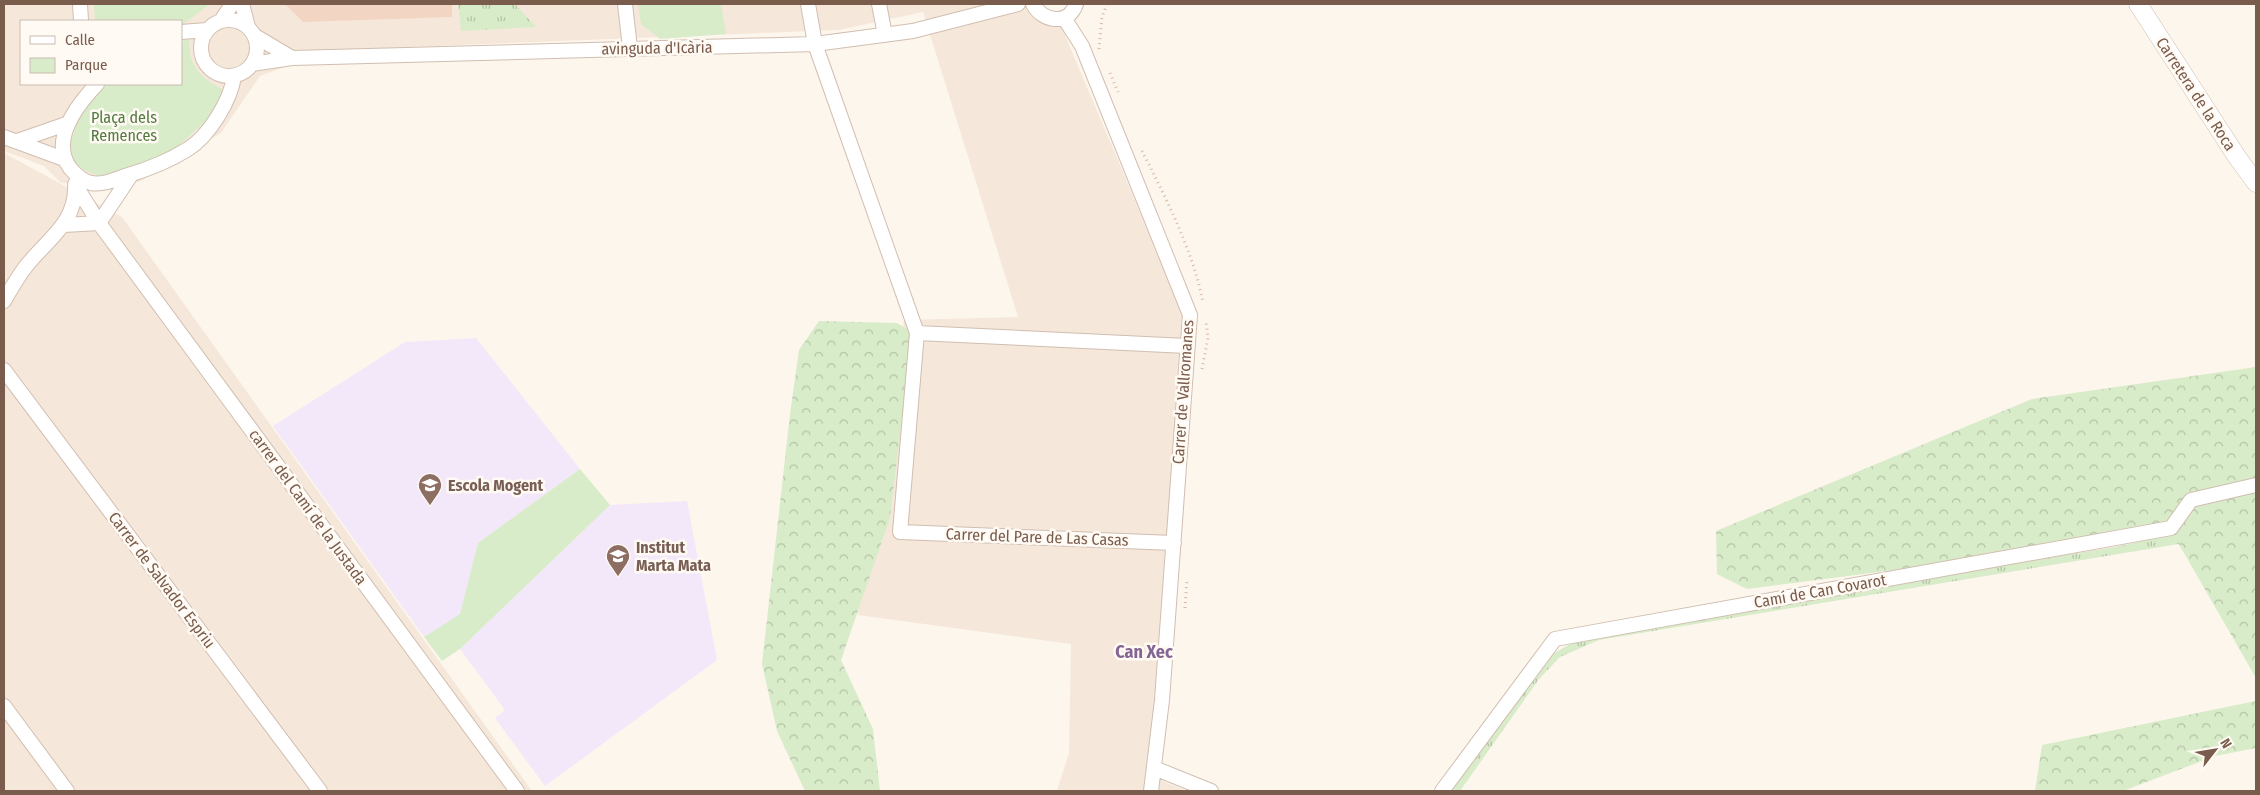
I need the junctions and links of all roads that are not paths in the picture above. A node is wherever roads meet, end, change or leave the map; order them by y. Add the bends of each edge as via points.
1 (80, 4) edge
2 (232, 4) edge
3 (242, 4) edge
4 (625, 4) edge
5 (808, 4) edge
6 (879, 4) edge
7 (1018, 4) edge
8 (1034, 4) edge
9 (1076, 4) edge
10 (2138, 4) edge
11 (1064, 18) junction
12 (81, 20) edge
13 (221, 21) junction
14 (207, 30) junction
15 (251, 31) junction
16 (182, 32) edge
17 (885, 35) junction
18 (815, 44) junction
19 (630, 48) junction
20 (292, 58) junction
21 (252, 64) junction
22 (234, 76) junction
23 (83, 85) edge
24 (96, 85) edge
25 (83, 99) junction
26 (69, 123) junction
27 (10, 139) edge
28 (64, 159) junction
29 (131, 175) junction
30 (75, 180) junction
31 (2256, 183) edge
32 (67, 221) junction
33 (99, 223) junction
34 (4, 301) edge
35 (917, 333) junction
36 (1187, 346) junction
37 (4, 370) edge
38 (2256, 485) edge
39 (1174, 543) junction
40 (4, 706) edge
41 (1154, 768) junction
42 (67, 791) edge
43 (320, 791) edge
44 (516, 791) edge
45 (1151, 791) edge
46 (1212, 791) edge
47 (1442, 791) edge

1 - 12 street
2 - 13 street
3 - 15 street
4 - 19 street
5 - 18 street
6 - 17 street
7 - 17 street, avinguda d'Icària via 914,31
8 - 11 street via 1043,16
9 - 11 street
10 - 31 street, Carretera de la Roca
11 - 36 street, Carrer de Vallromanes via 1082,46 1190,315
13 - 14 street
13 - 15 street via 232,20
14 - 16 street
14 - 22 street via 201,43 202,57 208,68 217,74
15 - 20 street
15 - 21 street via 257,51
17 - 18 street, avinguda d'Icària
18 - 19 street, avinguda d'Icària
18 - 35 street
19 - 20 street, avinguda d'Icària
20 - 21 street, avinguda d'Icària
21 - 22 street via 248,70
22 - 29 street via 224,107 190,148
23 - 25 street
24 - 25 street
25 - 26 street
26 - 27 street
26 - 28 street via 63,145
27 - 28 street
28 - 30 street
29 - 30 street via 104,183
29 - 33 street
30 - 32 street via 74,201
30 - 33 street, carrer del Camí de la Justada
32 - 33 street
32 - 34 street via 25,267
33 - 44 street, carrer del Camí de la Justada
35 - 36 street
35 - 39 street, Carrer del Pare de Las Casas via 900,532
36 - 39 street, Carrer de Vallromanes
37 - 43 street, Carrer de Salvador Espriu
38 - 47 street, Camí de Can Covarot via 2191,500 2171,528 1556,639
39 - 41 street, Carrer de Vallromanes
40 - 42 street
41 - 45 street, Carrer de Vallromanes
41 - 46 street

